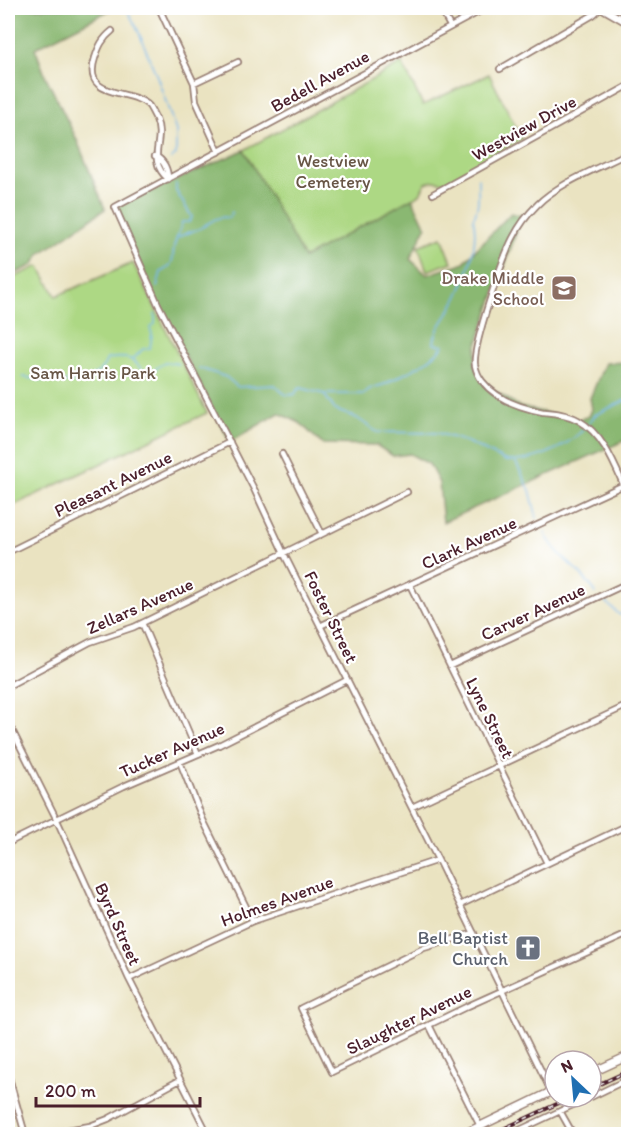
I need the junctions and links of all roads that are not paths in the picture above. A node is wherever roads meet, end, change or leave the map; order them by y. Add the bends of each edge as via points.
1 (159, 8) edge
2 (440, 8) edge
3 (486, 8) edge
4 (602, 8) edge
5 (628, 23) edge
6 (450, 26) junction
7 (112, 31) dead end
8 (238, 62) dead end
9 (500, 69) dead end
10 (194, 83) junction
11 (628, 86) edge
12 (219, 152) junction
13 (628, 153) edge
14 (168, 179) junction
15 (433, 194) dead end
16 (230, 442) junction
17 (282, 454) dead end
18 (626, 485) edge
19 (407, 492) dead end
20 (628, 495) edge
21 (322, 534) junction
22 (8, 552) edge
23 (284, 553) junction
24 (628, 583) edge
25 (410, 585) junction
26 (142, 623) junction
27 (320, 626) junction
28 (450, 666) junction
29 (347, 680) junction
30 (8, 686) edge
31 (628, 705) edge
32 (8, 723) edge
33 (198, 754) junction
34 (180, 762) junction
35 (499, 766) junction
36 (412, 807) junction
37 (56, 818) junction
38 (628, 825) edge
39 (8, 843) edge
40 (438, 860) junction
41 (547, 863) junction
42 (460, 905) junction
43 (253, 921) junction
44 (474, 933) junction
45 (628, 934) edge
46 (129, 979) junction
47 (502, 991) junction
48 (429, 1025) junction
49 (628, 1056) edge
50 (603, 1067) edge
51 (543, 1071) edge
52 (8, 1074) edge
53 (628, 1079) edge
54 (180, 1080) junction
55 (603, 1091) edge
56 (543, 1095) edge
57 (564, 1109) edge
58 (560, 1111) junction
59 (480, 1126) junction
60 (26, 1134) edge
61 (45, 1134) edge
62 (208, 1134) edge
63 (464, 1134) edge
64 (511, 1134) edge
65 (573, 1134) edge

1 - 10 street
2 - 6 street
3 - 6 street, Bedell Avenue
4 - 5 street
4 - 9 street
6 - 12 street, Bedell Avenue
7 - 14 street via 103,38 92,67 94,76 106,91 149,107 159,129 155,156 168,171
8 - 10 street
10 - 12 street via 196,101
11 - 15 street, Westview Drive
12 - 14 street, Bedell Avenue
13 - 18 street via 552,192 525,220 506,253 477,345 475,364 482,381 503,398 520,407 578,420 593,432
14 - 16 street, Foster Street via 115,207 159,304
16 - 22 street, Pleasant Avenue
16 - 23 street, Foster Street
17 - 21 street
18 - 20 street
18 - 25 street, Clark Avenue
19 - 21 street, Zellars Avenue
21 - 23 street, Zellars Avenue
23 - 26 street, Zellars Avenue
23 - 27 street, Foster Street
24 - 28 street, Carver Avenue
25 - 27 street, Clark Avenue
25 - 28 street, Lyne Street
26 - 30 street, Zellars Avenue via 90,642
26 - 33 street
27 - 29 street, Foster Street
28 - 35 street, Lyne Street
29 - 33 street, Tucker Avenue
29 - 36 street, Foster Street
31 - 35 street
32 - 37 street, Byrd Street
33 - 34 street, Tucker Avenue
34 - 37 street, Tucker Avenue
34 - 43 street via 203,820
35 - 36 street
35 - 41 street, Lyne Street
36 - 40 street, Foster Street
37 - 39 street, Tucker Avenue
37 - 46 street, Byrd Street
38 - 41 street
40 - 42 street, Foster Street
40 - 43 street, Holmes Avenue
41 - 42 street
42 - 44 street, Foster Street
43 - 46 street, Holmes Avenue
44 - 47 street, Foster Street
44 - 48 street, Slaughter Avenue via 424,948 301,1008 332,1072
45 - 47 street, Slaughter Avenue
46 - 54 street, Byrd Street
47 - 48 street, Slaughter Avenue
47 - 51 street, Foster Street
48 - 59 street
49 - 50 main road
52 - 60 street
53 - 55 street
54 - 61 street via 90,1126
54 - 62 street, Byrd Street
56 - 59 main road
57 - 58 street
58 - 64 street
58 - 65 street
59 - 63 main road

